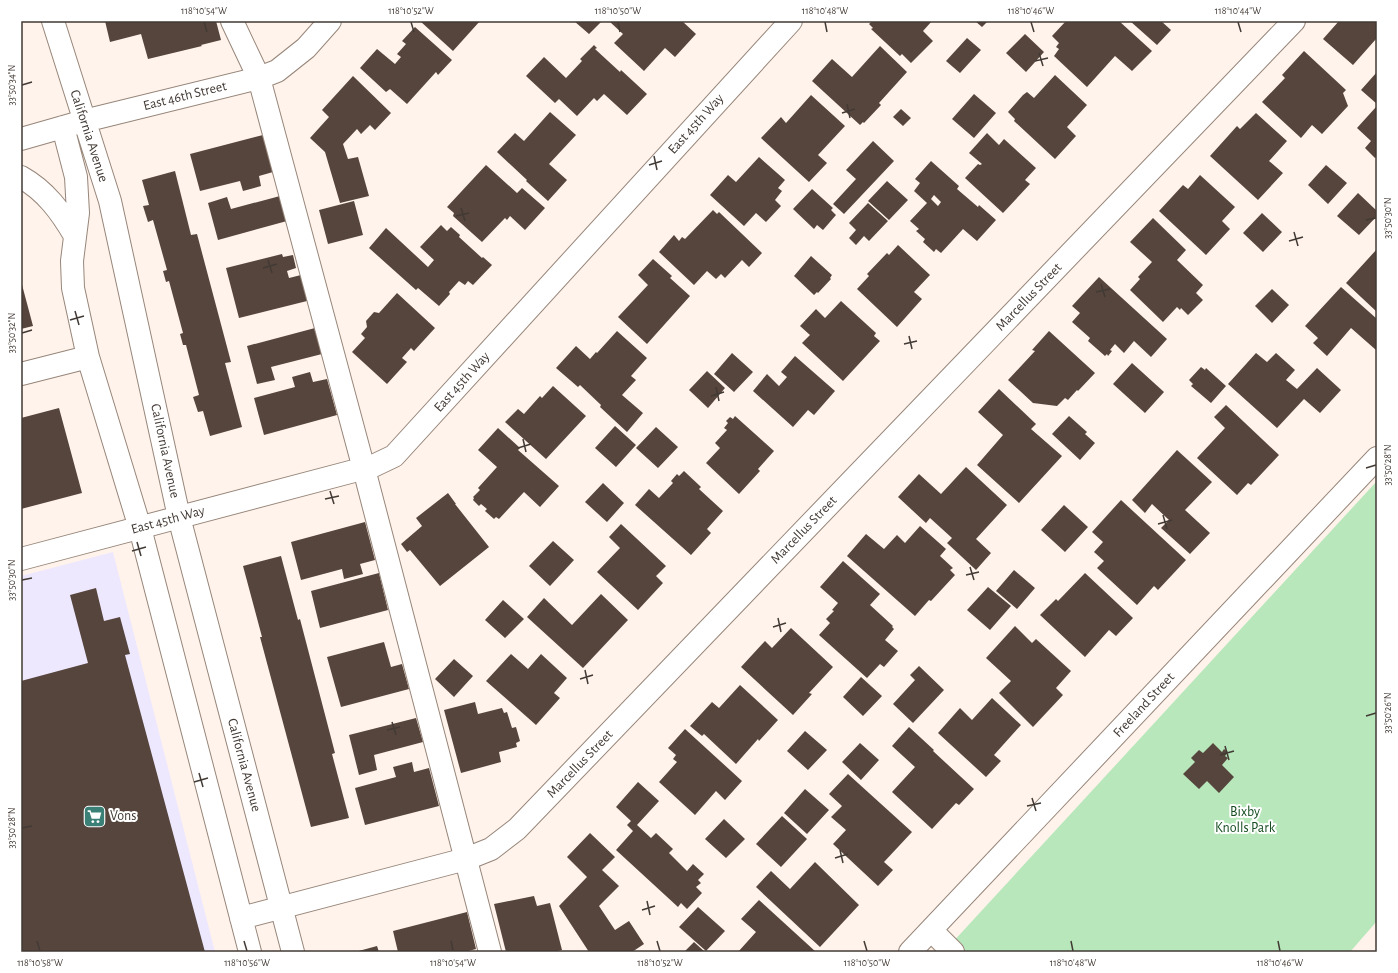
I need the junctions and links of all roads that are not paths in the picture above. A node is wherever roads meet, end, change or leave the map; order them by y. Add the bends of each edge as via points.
1 (53, 21) edge
2 (232, 21) edge
3 (330, 21) edge
4 (790, 21) edge
5 (1294, 21) edge
6 (259, 78) junction
7 (84, 121) junction
8 (63, 127) junction
9 (21, 139) edge
10 (21, 176) edge
11 (75, 236) junction
12 (88, 357) junction
13 (21, 374) edge
14 (1377, 458) edge
15 (364, 469) junction
16 (179, 517) junction
17 (140, 528) junction
18 (21, 559) edge
19 (466, 859) junction
20 (281, 908) junction
21 (241, 918) junction
22 (931, 930) junction
23 (250, 952) edge
24 (294, 952) edge
25 (490, 952) edge
26 (910, 952) edge
27 (953, 952) edge

1 - 7 street, California Avenue
2 - 6 street
3 - 6 street, East 46th Street via 306,48 277,71
4 - 15 street, East 45th Way via 394,456
5 - 19 street, Marcellus Street via 517,829 491,849
6 - 7 street, East 46th Street
6 - 15 street
7 - 8 street, East 46th Street
7 - 16 street, California Avenue via 110,201
8 - 9 street, East 46th Street
8 - 11 street, California Avenue via 76,177 78,213
10 - 11 street via 51,200
11 - 12 street, California Avenue via 72,261 73,288
12 - 13 street
12 - 17 street, California Avenue
14 - 22 street, Freeland Street
15 - 16 street, East 45th Way
15 - 19 street
16 - 17 street, East 45th Way
16 - 20 street, California Avenue
17 - 18 street, East 45th Way
17 - 21 street, California Avenue
19 - 20 street, Marcellus Street
19 - 25 street
20 - 21 street, Marcellus Street
20 - 24 street, California Avenue
21 - 23 street, California Avenue
22 - 26 street, Freeland Street
22 - 27 street

